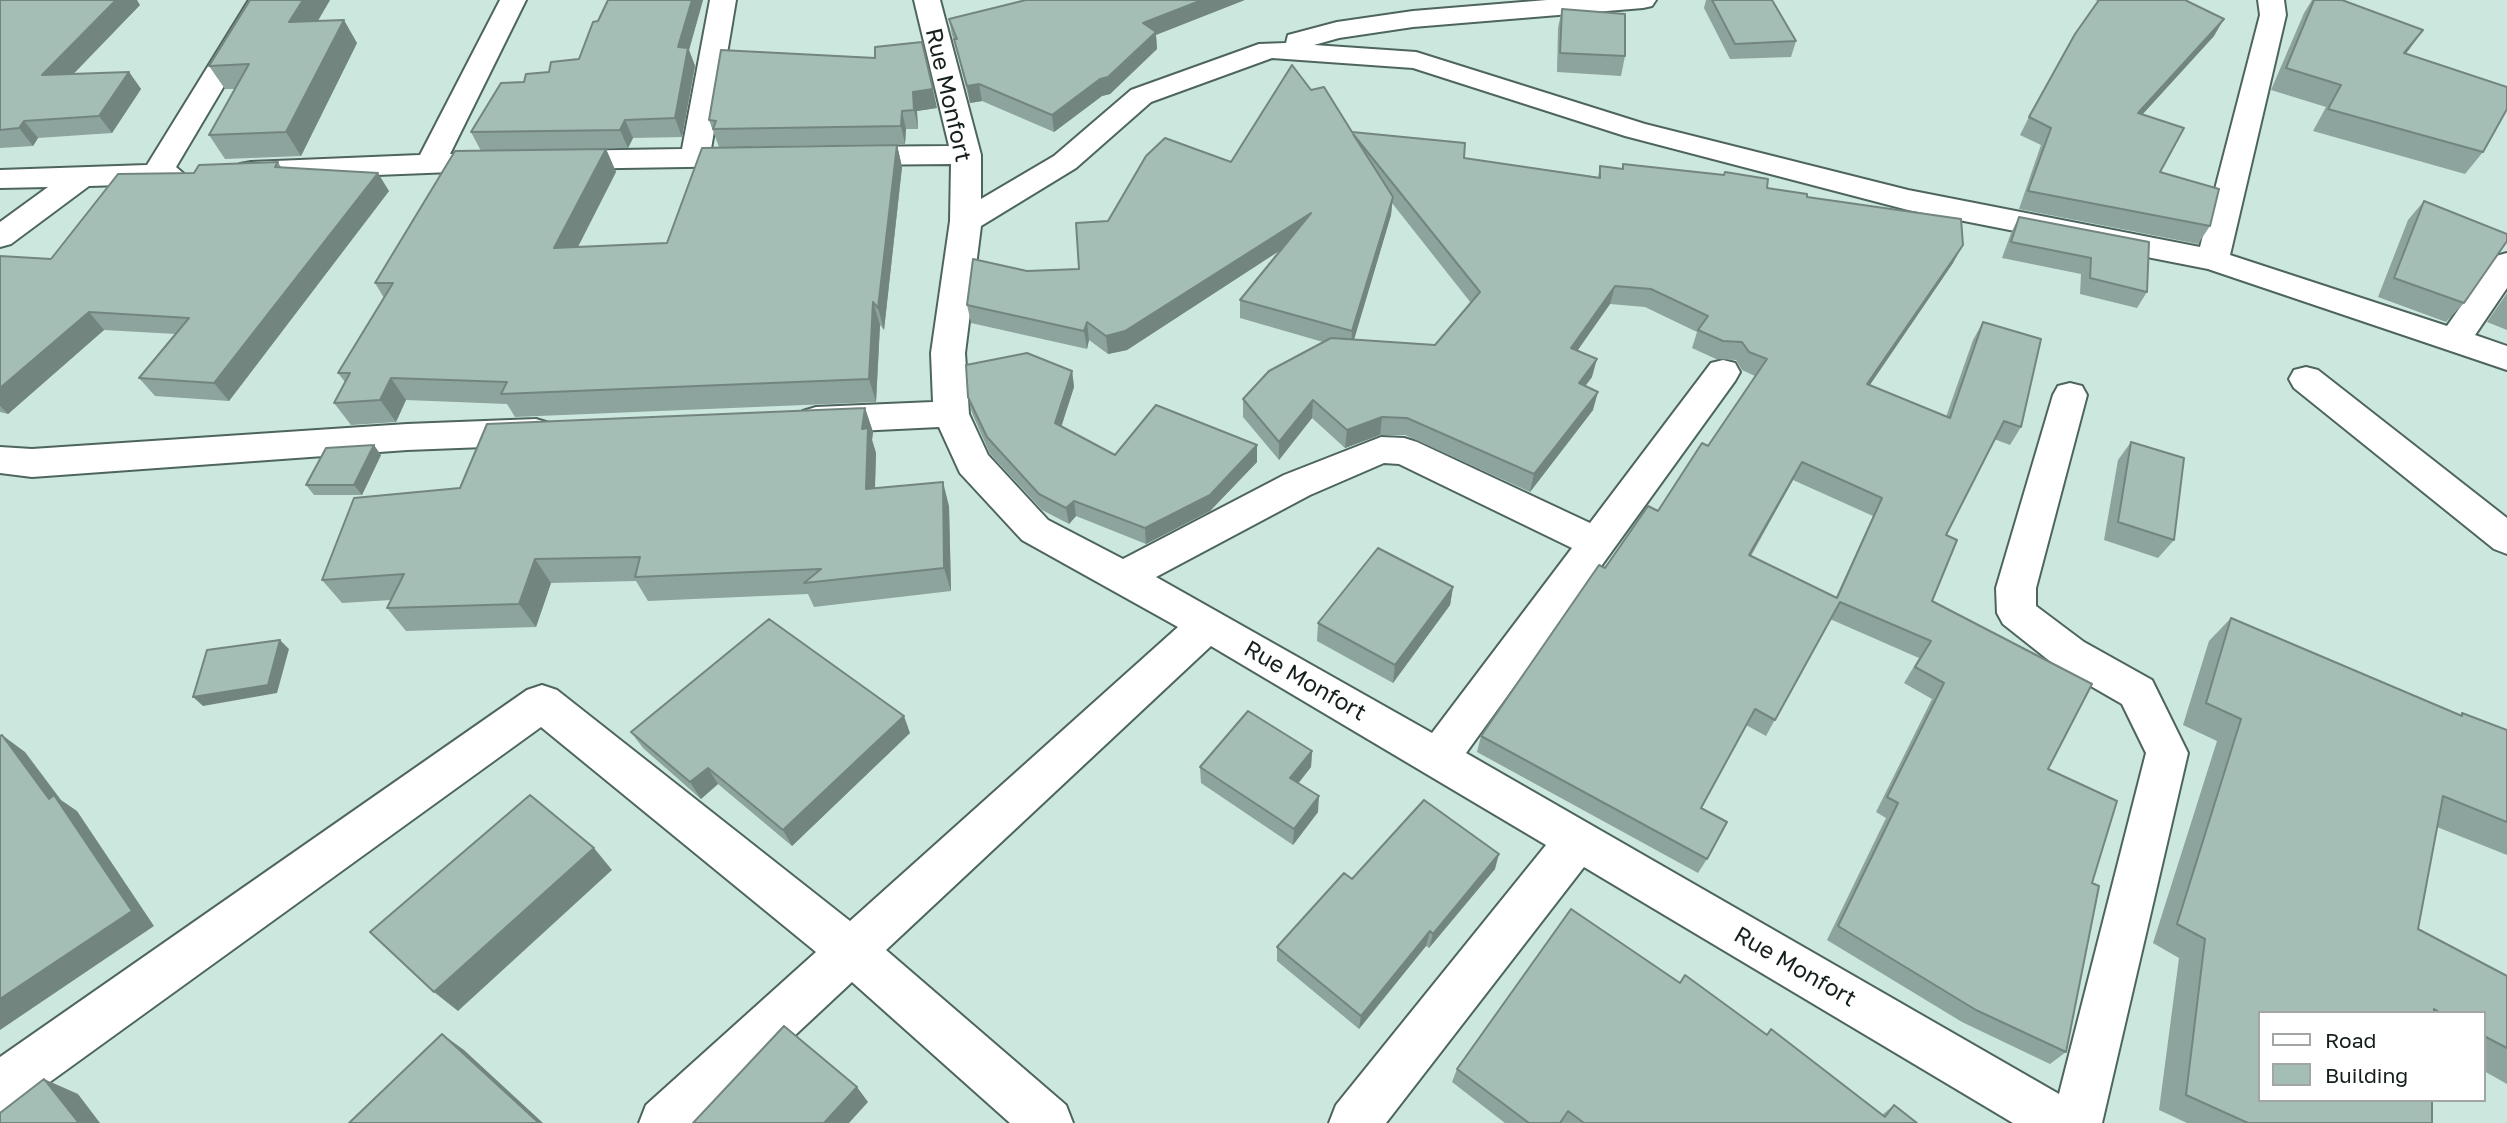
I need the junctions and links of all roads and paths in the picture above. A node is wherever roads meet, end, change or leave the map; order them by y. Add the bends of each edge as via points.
1 (262, 0) edge
2 (513, 0) edge
3 (723, 0) edge
4 (927, 0) edge
5 (1643, 0) edge
6 (2271, 0) edge
7 (1269, 50) junction
8 (966, 155) junction
9 (817, 156) edge
10 (776, 157) edge
11 (695, 158) junction
12 (431, 163) junction
13 (156, 175) junction
14 (80, 178) junction
15 (0, 179) edge
16 (966, 221) junction
17 (0, 237) edge
18 (2213, 260) junction
19 (2507, 263) edge
20 (2455, 340) junction
21 (2507, 358) edge
22 (1723, 372) dead end
23 (2306, 379) dead end
24 (2070, 395) dead end
25 (951, 414) junction
26 (783, 421) edge
27 (574, 430) edge
28 (0, 460) edge
29 (2507, 539) edge
30 (1597, 543) junction
31 (1122, 578) junction
32 (1208, 624) junction
33 (1437, 759) junction
34 (1578, 841) junction
35 (850, 950) junction
36 (0, 1087) edge
37 (664, 1123) edge
38 (1048, 1123) edge
39 (1354, 1123) edge
40 (2061, 1123) edge
41 (2077, 1123) edge

1 - 13 street
2 - 12 street
3 - 11 street
4 - 8 street, Rue Monfort
5 - 7 street via 1413,19 1337,30
6 - 18 street via 2273,15
7 - 16 street via 1141,96 1065,162
7 - 18 street via 1416,60 1635,130 1908,201
8 - 9 street
8 - 16 street, Rue Monfort
10 - 11 street
11 - 12 street
12 - 13 street
13 - 14 street
14 - 15 street
14 - 17 street
16 - 25 street, Rue Monfort via 948,352
18 - 20 street
19 - 20 street
20 - 21 street
22 - 30 street
23 - 29 street
24 - 41 street via 2016,588 2017,613 2070,654 2137,692 2167,753
25 - 26 street
25 - 31 street, Rue Monfort via 973,463 1035,530
27 - 28 street via 32,463
30 - 31 street via 1404,451 1381,450 1297,485
30 - 33 street
31 - 32 street, Rue Monfort
32 - 33 street, Rue Monfort
32 - 35 street
33 - 34 street, Rue Monfort
34 - 39 street
34 - 40 street, Rue Monfort
35 - 36 street via 542,703
35 - 37 street
35 - 38 street

